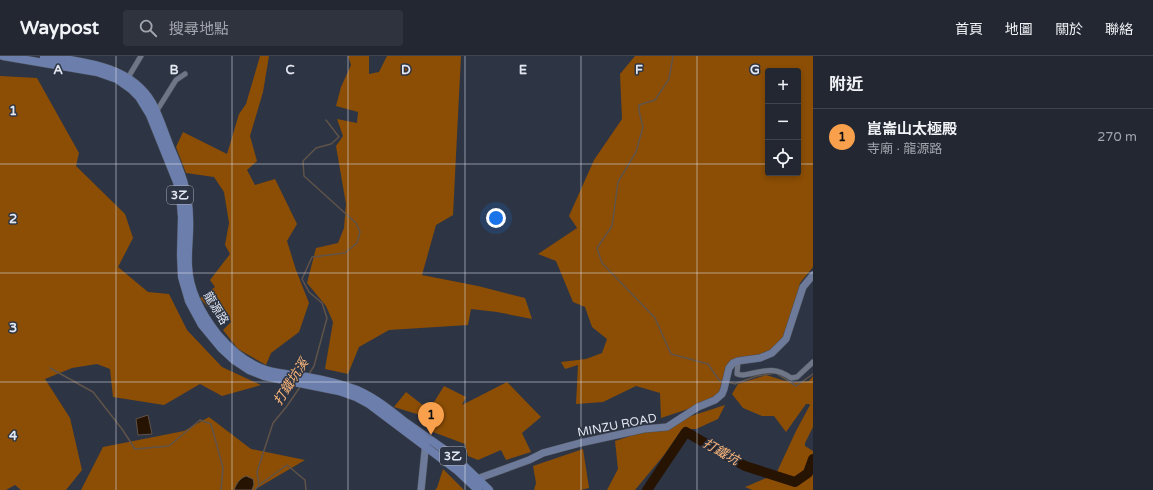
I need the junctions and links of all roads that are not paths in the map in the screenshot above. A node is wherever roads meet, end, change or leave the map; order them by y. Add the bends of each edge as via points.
1 (6, 56) edge
2 (44, 56) edge
3 (141, 56) edge
4 (185, 74) dead end
5 (126, 80) junction
6 (156, 112) junction
7 (813, 275) edge
8 (738, 361) junction
9 (813, 362) edge
10 (304, 380) junction
11 (426, 437) junction
12 (425, 446) junction
13 (473, 480) junction
14 (421, 490) edge
15 (478, 490) edge
16 (489, 490) edge

1 - 5 main road, 3乙 via 97,72
2 - 5 main road, 龍源路 / 3乙 via 110,69
3 - 5 street
4 - 6 street via 176,80
5 - 6 main road, 龍源路 / 3乙 via 144,92
5 - 10 main road, 3乙 via 150,116 177,182 182,217 182,277 186,295 194,312 221,348 249,370 264,376
6 - 10 main road, 龍源路 / 3乙 via 186,192 189,216 188,276 200,309 225,344 238,355 266,370
7 - 8 street via 803,287 786,339 772,353 760,358
8 - 9 street via 737,374 741,376 776,370 791,378 797,377
8 - 13 street, MINZU ROAD via 729,368 722,394 667,427 644,429 543,453
10 - 11 main road, 龍源路 / 3乙 via 340,384 373,398
10 - 12 main road, 3乙 via 363,400
11 - 12 street
11 - 13 main road, 龍源路 / 3乙 via 463,465
12 - 13 main road, 3乙
12 - 14 street
13 - 15 main road, 3乙
13 - 16 main road, 龍源路 / 3乙

